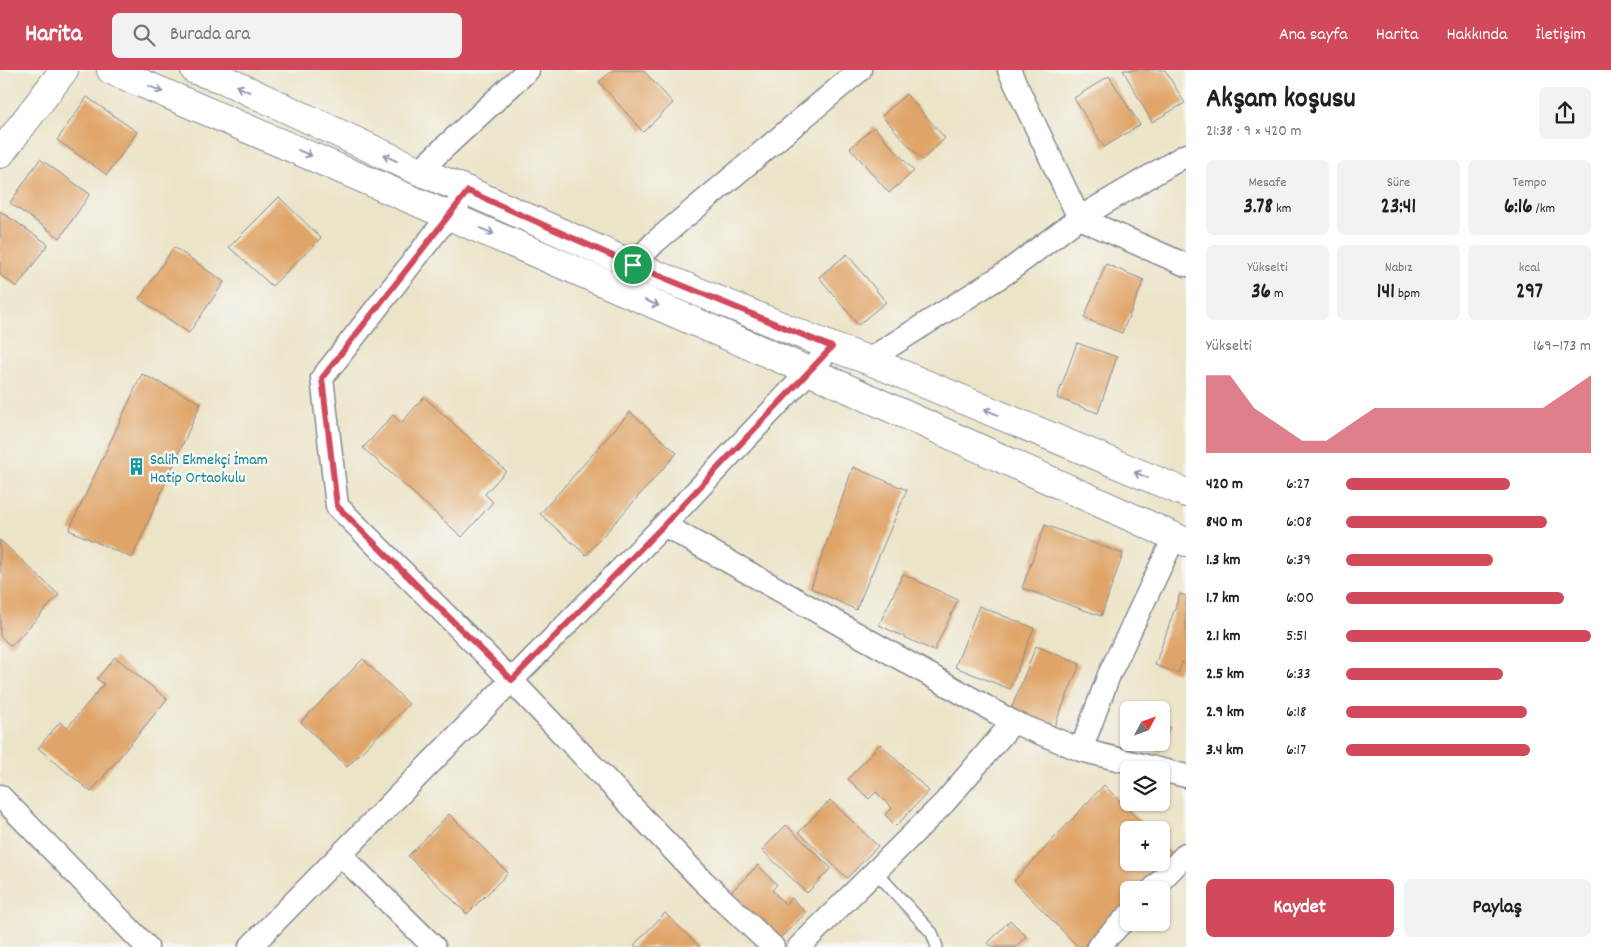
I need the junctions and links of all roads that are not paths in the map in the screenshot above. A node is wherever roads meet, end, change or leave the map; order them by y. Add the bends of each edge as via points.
1 (64, 70) edge
2 (111, 70) edge
3 (195, 70) edge
4 (528, 70) edge
5 (860, 70) edge
6 (1008, 70) edge
7 (0, 154) edge
8 (1186, 155) edge
9 (419, 171) junction
10 (468, 191) junction
11 (449, 215) junction
12 (1079, 218) junction
13 (633, 265) junction
14 (1186, 266) edge
15 (832, 347) junction
16 (868, 360) junction
17 (809, 371) junction
18 (1186, 493) edge
19 (664, 525) junction
20 (1180, 540) edge
21 (512, 680) junction
22 (1013, 722) junction
23 (1081, 750) junction
24 (1186, 776) edge
25 (0, 796) edge
26 (1186, 854) edge
27 (340, 855) junction
28 (875, 871) junction
29 (1160, 881) edge
30 (1120, 924) edge
31 (147, 947) edge
32 (250, 947) edge
33 (434, 947) edge
34 (773, 947) edge
35 (799, 947) edge
36 (937, 947) edge
37 (1098, 947) edge

1 - 7 street
2 -> 11 street
9 -> 3 street via 225,80
4 - 9 street
5 - 13 street via 655,242
6 - 12 street
8 - 12 street
9 - 10 street
10 - 11 street
10 - 13 street
11 -> 17 street
11 - 21 street via 322,378 337,506
12 - 14 street
12 - 16 street via 1006,273
13 - 15 street
15 - 16 street
15 - 17 street
18 -> 16 street
17 - 19 street
17 - 20 street
19 - 21 street
19 - 22 street
20 - 23 street via 1108,674
21 - 27 street
21 - 34 street via 702,880
22 - 23 street
22 - 28 street via 945,802
23 - 24 street
25 - 31 street
26 - 29 street
27 - 32 street
27 - 33 street
28 - 35 street
28 - 36 lane via 932,934
30 - 37 street

